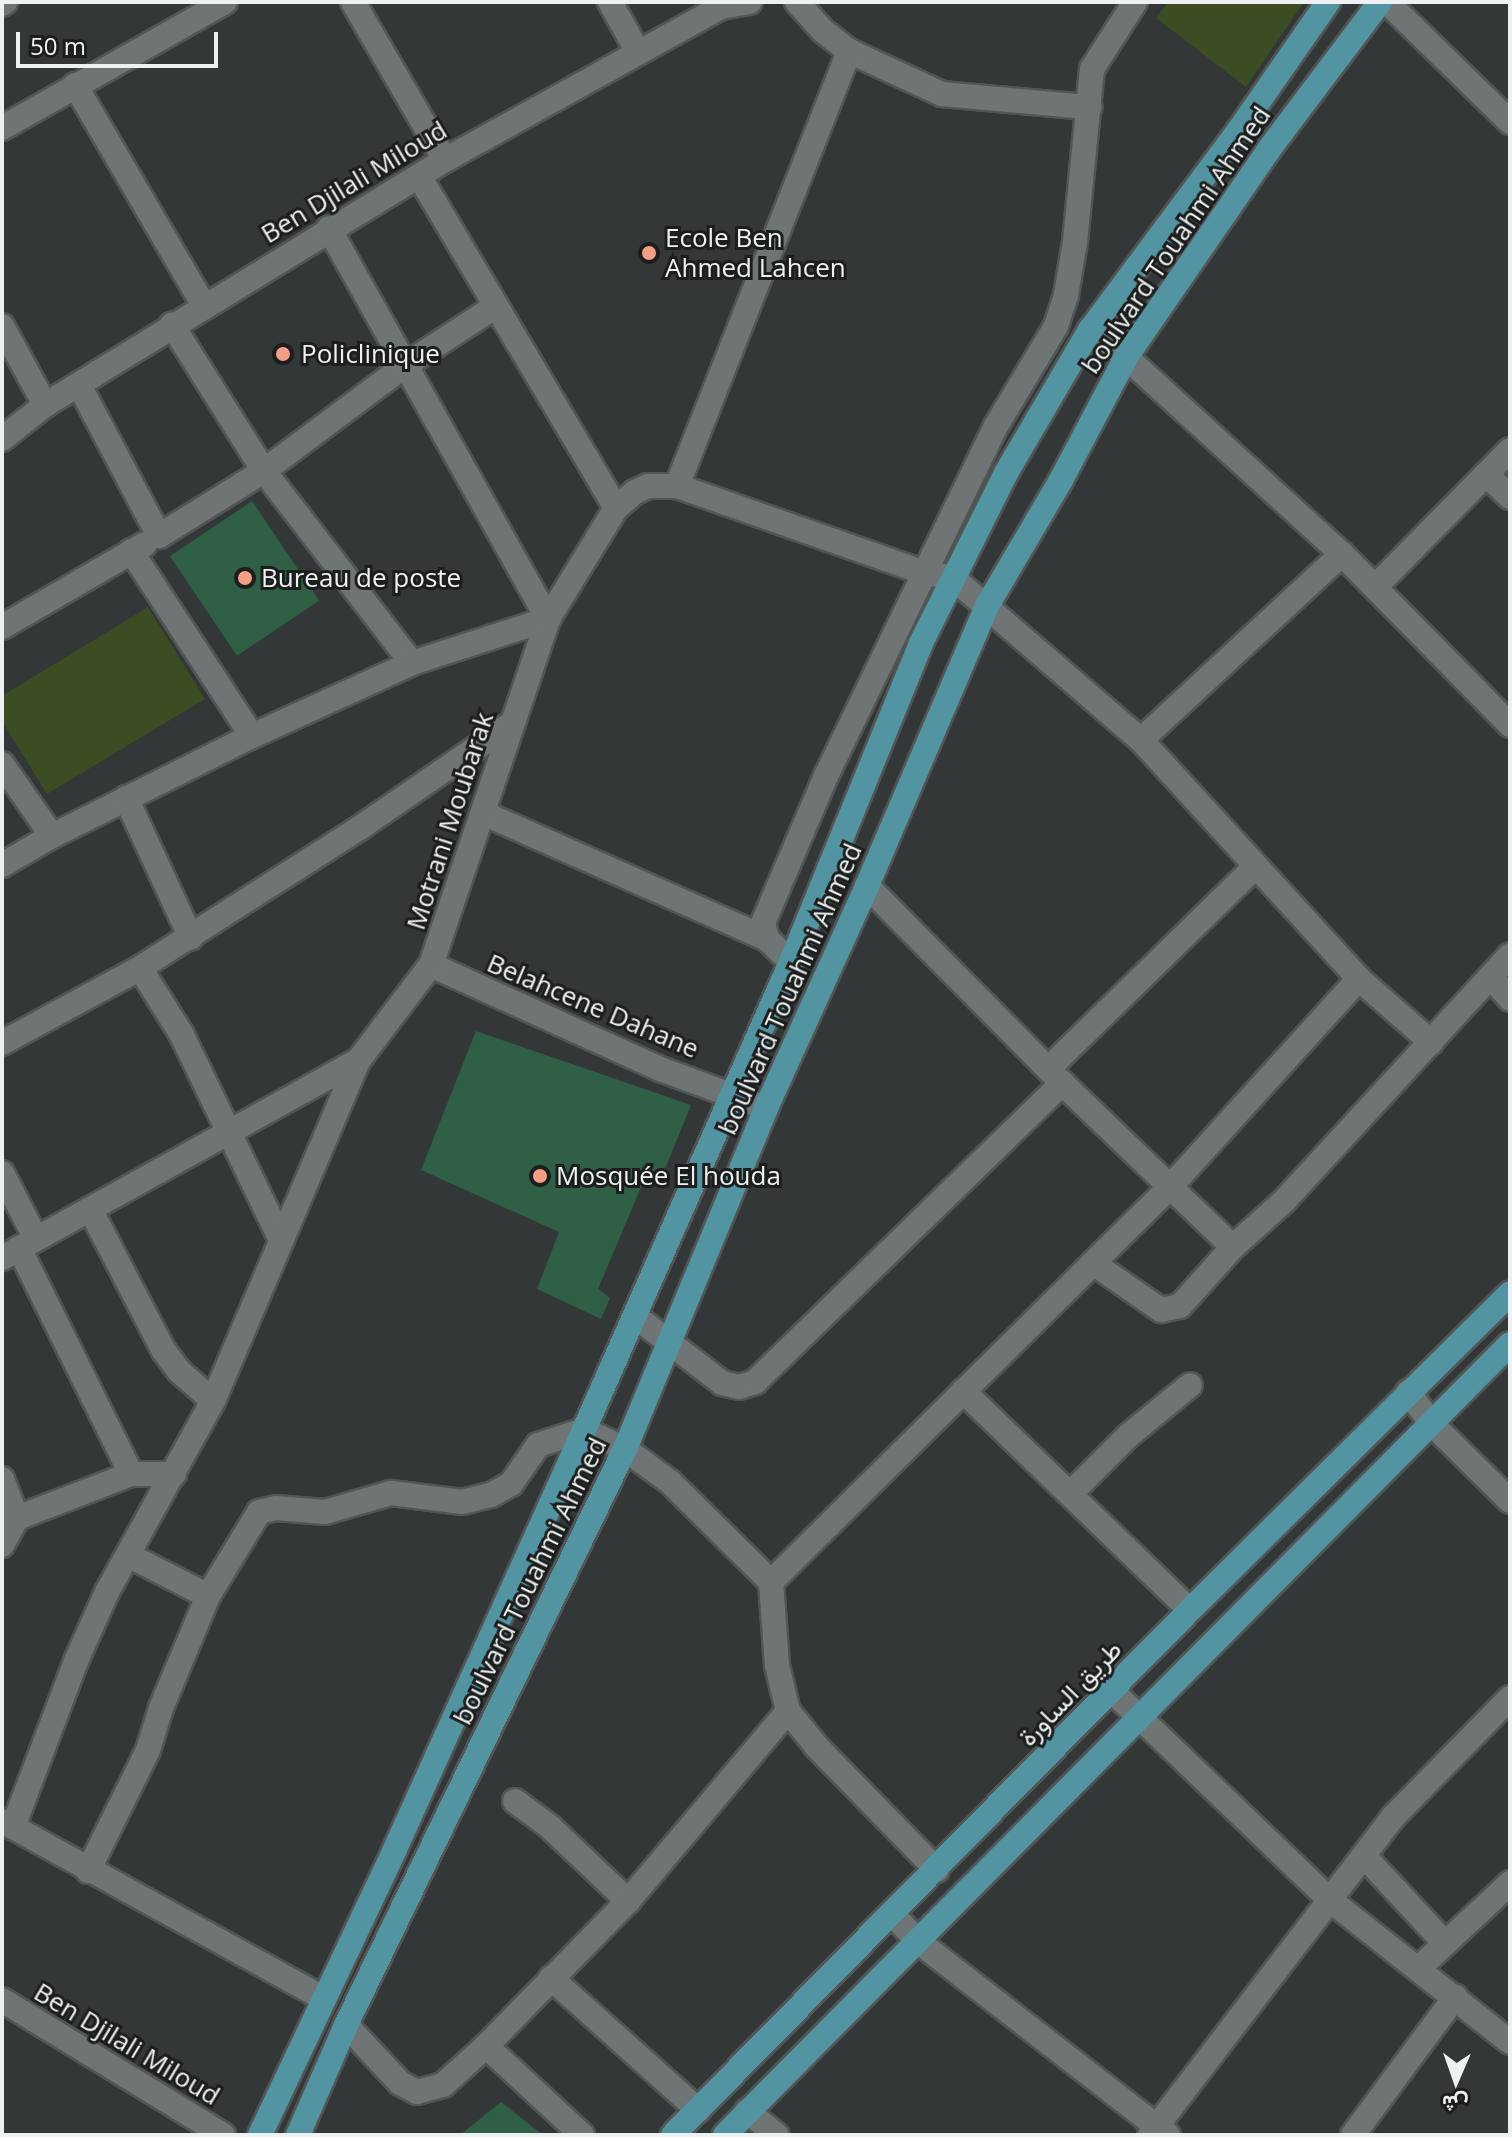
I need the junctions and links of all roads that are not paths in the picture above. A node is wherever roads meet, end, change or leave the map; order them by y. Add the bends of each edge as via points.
1 (225, 2) edge
2 (353, 2) edge
3 (610, 2) edge
4 (750, 2) edge
5 (797, 2) edge
6 (1135, 2) edge
7 (1328, 2) edge
8 (1380, 2) edge
9 (1387, 2) edge
10 (849, 51) junction
11 (638, 52) junction
12 (75, 85) junction
13 (1089, 107) junction
14 (1510, 122) edge
15 (2, 128) edge
16 (445, 160) junction
17 (419, 176) junction
18 (329, 228) junction
19 (204, 306) junction
20 (496, 306) junction
21 (172, 325) junction
22 (2, 326) edge
23 (1090, 330) junction
24 (1126, 357) junction
25 (407, 364) junction
26 (79, 385) junction
27 (45, 405) junction
28 (2, 439) edge
29 (1510, 450) edge
30 (264, 471) junction
31 (1486, 474) junction
32 (677, 486) junction
33 (1510, 497) edge
34 (616, 508) junction
35 (159, 536) junction
36 (131, 551) junction
37 (1342, 554) junction
38 (926, 573) junction
39 (953, 578) junction
40 (1376, 586) junction
41 (988, 604) junction
42 (548, 619) junction
43 (2, 627) edge
44 (412, 663) junction
45 (511, 724) junction
46 (1510, 725) edge
47 (252, 736) junction
48 (1141, 740) junction
49 (2, 764) edge
50 (126, 798) junction
51 (483, 813) junction
52 (52, 836) junction
53 (2, 865) edge
54 (1256, 866) junction
55 (867, 886) junction
56 (191, 938) junction
57 (767, 939) junction
58 (1510, 955) edge
59 (791, 962) junction
60 (431, 965) junction
61 (140, 968) junction
62 (1491, 977) junction
63 (1359, 979) junction
64 (1510, 999) edge
65 (1431, 1042) junction
66 (2, 1043) edge
67 (358, 1061) junction
68 (1055, 1075) junction
69 (733, 1094) junction
70 (766, 1108) junction
71 (230, 1129) junction
72 (2, 1173) edge
73 (1171, 1186) junction
74 (90, 1209) junction
75 (281, 1240) junction
76 (1233, 1247) junction
77 (19, 1248) edge
78 (1093, 1263) junction
79 (1510, 1293) edge
80 (635, 1316) junction
81 (670, 1339) junction
82 (1510, 1344) edge
83 (1190, 1385) dead end
84 (963, 1391) junction
85 (1408, 1392) junction
86 (213, 1401) junction
87 (1431, 1423) junction
88 (584, 1430) junction
89 (625, 1449) junction
90 (131, 1474) junction
91 (174, 1474) junction
92 (2, 1479) edge
93 (1072, 1492) junction
94 (1510, 1501) edge
95 (17, 1518) junction
96 (2, 1545) edge
97 (128, 1555) junction
98 (771, 1582) junction
99 (208, 1596) junction
100 (1190, 1610) junction
101 (1112, 1691) junction
102 (1510, 1698) edge
103 (788, 1711) junction
104 (1138, 1720) junction
105 (515, 1801) dead end
106 (7, 1824) edge
107 (1364, 1856) junction
108 (937, 1870) junction
109 (88, 1871) junction
110 (1510, 1883) edge
111 (1330, 1900) junction
112 (628, 1901) junction
113 (893, 1915) junction
114 (919, 1942) junction
115 (1444, 1942) junction
116 (1419, 1968) junction
117 (551, 1978) junction
118 (1455, 1997) junction
119 (324, 1999) junction
120 (2, 2000) edge
121 (346, 2025) junction
122 (1510, 2042) edge
123 (486, 2046) junction
124 (698, 2110) junction
125 (747, 2111) junction
126 (1159, 2132) edge
127 (223, 2135) edge
128 (260, 2135) edge
129 (298, 2135) edge
130 (582, 2135) edge
131 (673, 2135) edge
132 (725, 2135) edge
133 (777, 2135) edge
134 (1353, 2135) edge

1 - 12 street
2 - 16 street
3 - 11 street
4 - 11 street, Ben Djilali Miloud via 721,7
5 - 10 street
6 - 13 street via 1092,69
7 - 23 main road, boulvard Touahmi Ahmed
8 - 24 main road, boulvard Touahmi Ahmed via 1270,148
9 - 14 street
10 - 13 street via 942,94
10 - 32 street
11 - 16 street, Ben Djilali Miloud
12 - 15 street
12 - 19 street
13 - 38 street via 1075,242 1056,326 996,426
16 - 17 street, Ben Djilali Miloud
17 - 18 street, Ben Djilali Miloud
17 - 20 street
18 - 19 street, Ben Djilali Miloud
18 - 25 street
19 - 21 street, Ben Djilali Miloud
20 - 25 street
20 - 34 street
21 - 26 street, Ben Djilali Miloud
21 - 30 street
22 - 27 street
23 - 24 street
23 - 39 main road, boulvard Touahmi Ahmed via 1006,473
24 - 37 street
24 - 41 main road, boulvard Touahmi Ahmed
25 - 30 street
25 - 42 street
26 - 27 street, Ben Djilali Miloud
26 - 35 street
27 - 28 street, Ben Djilali Miloud
29 - 31 street
30 - 35 street
30 - 44 street
31 - 33 street
31 - 40 street
32 - 34 street via 648,486
32 - 38 street
34 - 42 street, Motrani Moubarak
35 - 36 street
36 - 43 street
36 - 47 street
37 - 40 street
37 - 48 street
38 - 39 street
38 - 57 street via 827,774 763,923
39 - 41 street
39 - 59 main road, boulvard Touahmi Ahmed via 921,643
40 - 46 street
41 - 48 street
41 - 55 main road, boulvard Touahmi Ahmed
42 - 44 street
42 - 45 street, Motrani Moubarak
44 - 47 street
45 - 51 street, Motrani Moubarak
45 - 56 street
47 - 50 street
48 - 54 street
49 - 52 street
50 - 52 street
50 - 56 street
51 - 57 street
51 - 60 street, Motrani Moubarak
52 - 53 street
54 - 63 street
54 - 68 street
55 - 68 street
55 - 70 main road, boulvard Touahmi Ahmed
56 - 61 street
57 - 59 street
58 - 62 street
59 - 69 main road, boulvard Touahmi Ahmed
60 - 67 street, Motrani Moubarak
60 - 69 street, Belahcene Dahane via 660,1069
61 - 66 street
61 - 71 street
62 - 64 street
62 - 65 street
63 - 65 street
63 - 73 street
65 - 76 street via 1284,1201
67 - 71 street, Motrani Moubarak
67 - 75 street
68 - 73 street
68 - 81 street via 755,1382 739,1387 722,1383
69 - 70 street, Belahcene Dahane
69 - 80 main road, boulvard Touahmi Ahmed
70 - 81 main road, boulvard Touahmi Ahmed
71 - 74 street, Motrani Moubarak
71 - 75 street
72 - 77 street
73 - 76 street
73 - 78 street
74 - 77 street, Motrani Moubarak
74 - 86 street via 164,1351
75 - 86 street
76 - 78 street via 1180,1306 1169,1310 1154,1306
77 - 90 street
78 - 84 street
79 - 85 main road, طريق الساورة
80 - 81 street
80 - 88 main road, boulvard Touahmi Ahmed
81 - 89 main road, boulvard Touahmi Ahmed
82 - 87 main road
83 - 93 street
84 - 93 street
84 - 98 street
85 - 87 street
85 - 100 main road, طريق الساورة
86 - 91 street
87 - 94 street
87 - 104 main road
88 - 89 street
88 - 99 street via 538,1445 511,1484 491,1495 462,1502 391,1493 325,1512 259,1512
88 - 119 main road, boulvard Touahmi Ahmed
89 - 98 street via 670,1482
89 - 121 main road, boulvard Touahmi Ahmed
90 - 91 street
90 - 95 street
91 - 97 street
92 - 95 street
93 - 100 street
95 - 96 street
97 - 99 street
97 - 106 street
98 - 103 street via 777,1665
99 - 109 street via 148,1750
100 - 101 main road, طريق الساورة
101 - 104 street
101 - 108 main road, طريق الساورة
102 - 107 street via 1393,1817
103 - 108 street
103 - 112 street
104 - 111 street
104 - 114 main road
105 - 112 street
106 - 109 street
107 - 111 street
107 - 115 street
108 - 113 main road, طريق الساورة
109 - 119 street
110 - 115 street
111 - 116 street
111 - 126 street
112 - 117 street
113 - 114 street
113 - 124 main road, طريق الساورة
114 - 125 main road
114 - 126 street
115 - 116 street
116 - 118 street
117 - 123 street
117 - 124 street
118 - 122 street
118 - 134 street
119 - 128 main road, boulvard Touahmi Ahmed
120 - 127 street, Ben Djilali Miloud
121 - 123 street via 400,2083 417,2092 443,2085
121 - 129 main road, boulvard Touahmi Ahmed
123 - 130 street
124 - 131 main road, طريق الساورة
125 - 132 main road
125 - 133 street

